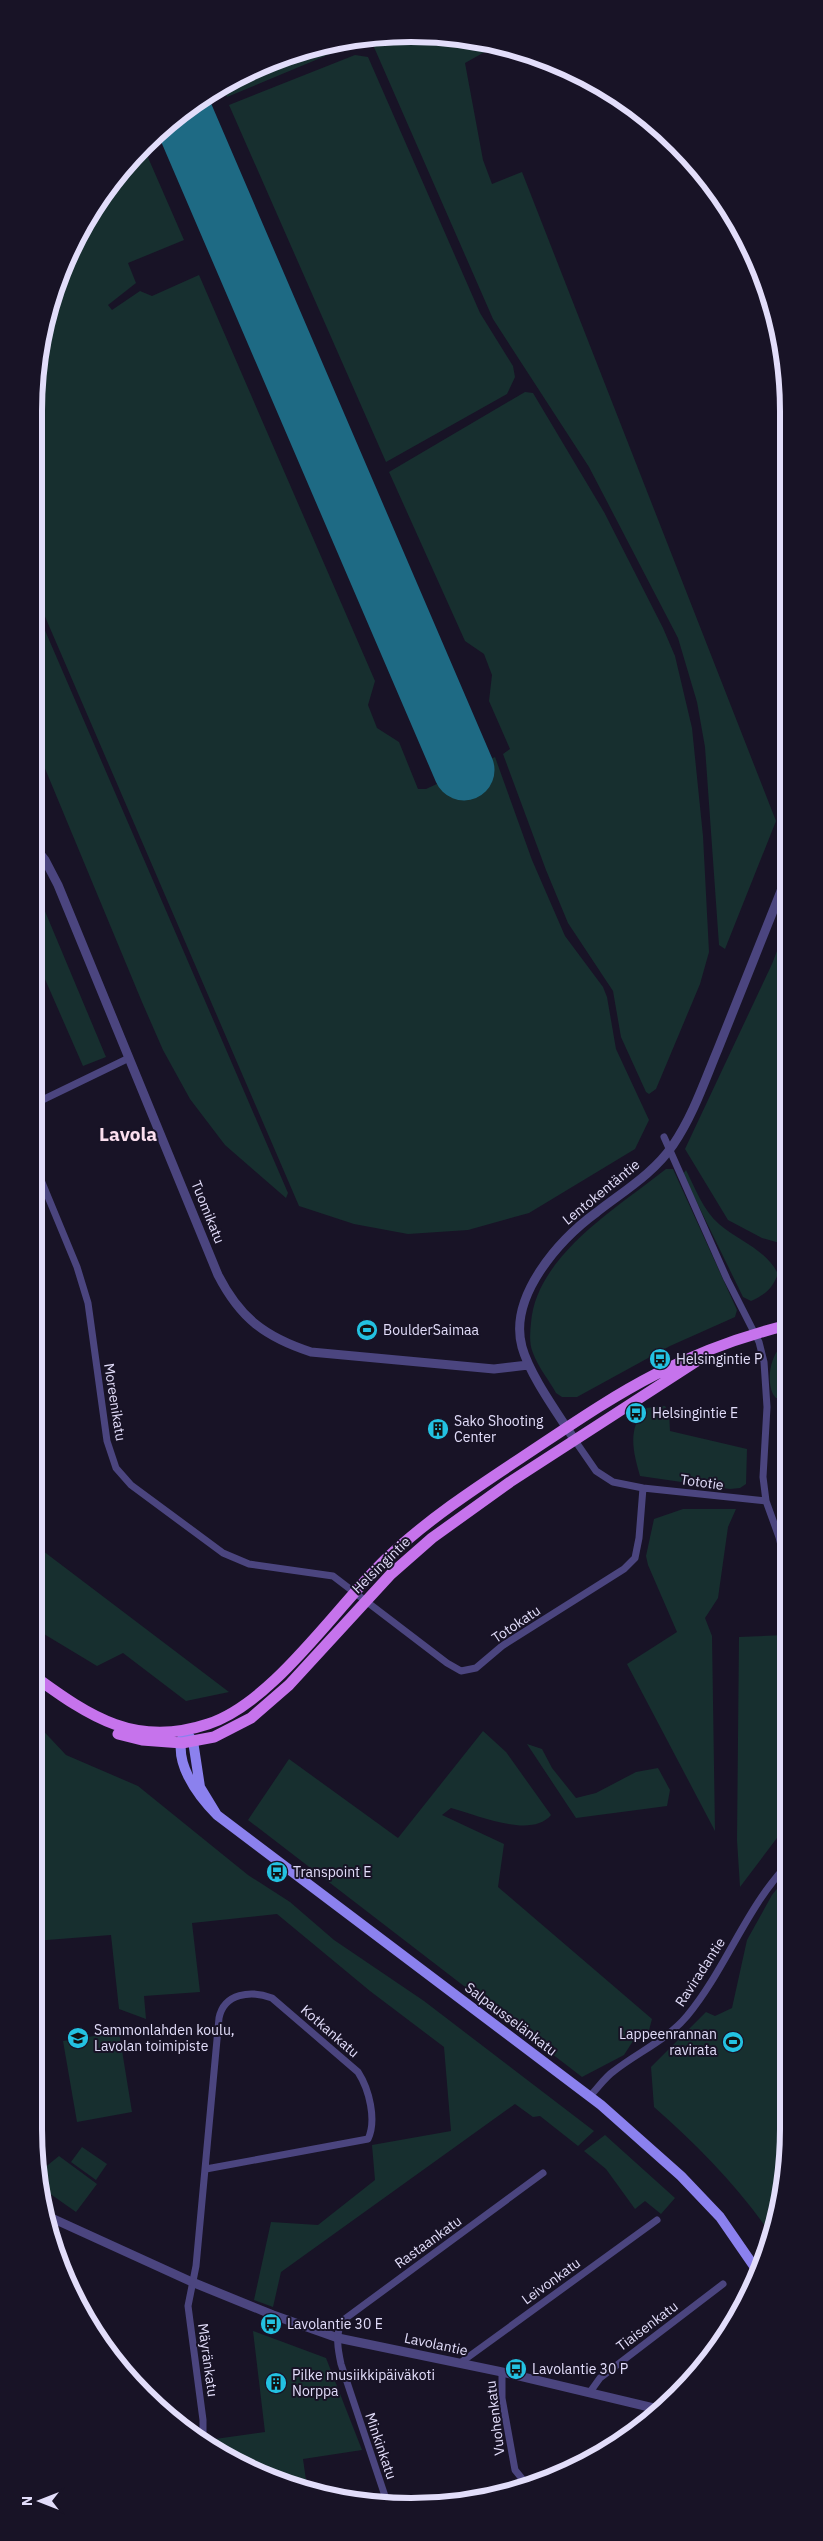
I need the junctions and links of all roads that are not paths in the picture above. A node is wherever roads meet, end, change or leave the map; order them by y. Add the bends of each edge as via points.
1 (42, 855) edge
2 (780, 893) edge
3 (129, 1058) junction
4 (42, 1100) edge
5 (664, 1137) dead end
6 (669, 1150) junction
7 (42, 1182) edge
8 (780, 1326) edge
9 (755, 1334) junction
10 (720, 1347) junction
11 (528, 1365) junction
12 (567, 1428) junction
13 (576, 1442) junction
14 (643, 1488) junction
15 (766, 1501) junction
16 (780, 1541) edge
17 (354, 1590) junction
18 (366, 1600) junction
19 (42, 1682) edge
20 (67, 1700) junction
21 (185, 1731) junction
22 (187, 1742) junction
23 (780, 1874) edge
24 (590, 2096) junction
25 (206, 2168) junction
26 (543, 2173) dead end
27 (657, 2220) dead end
28 (56, 2221) joint
29 (55, 2224) edge
30 (754, 2266) edge
31 (192, 2282) junction
32 (724, 2284) dead end
33 (338, 2338) junction
34 (460, 2363) junction
35 (502, 2372) junction
36 (590, 2392) junction
37 (654, 2408) edge
38 (203, 2434) edge
39 (524, 2481) edge
40 (386, 2498) edge

1 - 3 street, Tuomikatu via 58,885
2 - 6 street, Lentokentäntie via 703,1084
3 - 4 street
3 - 11 street, Tuomikatu via 218,1275 231,1300 251,1322 278,1339 310,1352 494,1369
5 - 6 street
6 - 9 street
6 - 11 street, Lentokentäntie via 642,1179 577,1227 540,1270 522,1312 521,1346
7 - 17 street, Moreenikatu via 77,1267 88,1303 107,1441 116,1468 131,1484 223,1553 261,1566 328,1574
8 - 9 main road, Helsingintie
9 - 10 main road, Helsingintie
9 - 15 street via 764,1362 767,1407 763,1477
10 - 12 main road, Helsingintie via 654,1375
10 - 13 main road, Helsingintie
11 - 12 street, Lentokentäntie
12 - 13 street, Lentokentäntie
12 - 17 main road, Helsingintie via 436,1517
13 - 14 street, Tototie via 596,1471 613,1482
13 - 18 main road, Helsingintie via 455,1520 391,1574
14 - 15 street, Tototie
14 - 18 street, Totokatu via 635,1558 624,1569 502,1646 476,1668 461,1671 447,1663
15 - 16 street
17 - 18 street, Totokatu
17 - 21 main road, Helsingintie via 253,1700 226,1717
18 - 22 main road, Helsingintie via 289,1685 261,1710 224,1732
19 - 20 main road, Helsingintie
20 - 21 main road, Helsingintie via 94,1717 130,1730
20 - 22 main road, Helsingintie via 95,1724 116,1734 142,1740
21 - 22 main road, Salpausselänkatu
22 - 24 main road, Salpausselänkatu via 183,1760 191,1782 217,1815
23 - 24 street, Raviradantie via 686,2017 664,2038 612,2072
24 - 30 main road, Salpausselänkatu via 681,2176 720,2217
25 - 25 street, Kotkankatu via 221,2009 238,1995 258,1993 272,1998 358,2072 366,2084 370,2133 368,2139
25 - 31 street, Kotkankatu
26 - 33 street, Rastaankatu via 342,2321
27 - 34 street, Leivonkatu
28 - 29 street
28 - 31 street, Lavolantie
31 - 33 street, Lavolantie
31 - 38 street, Mäyränkatu via 188,2306
32 - 36 street, Tiaisenkatu via 600,2378
33 - 34 street, Lavolantie
33 - 40 street, Minkinkatu via 341,2364
34 - 35 street, Lavolantie
35 - 36 street, Lavolantie
35 - 39 street, Vuohenkatu via 502,2398 515,2470
36 - 37 street, Lavolantie

